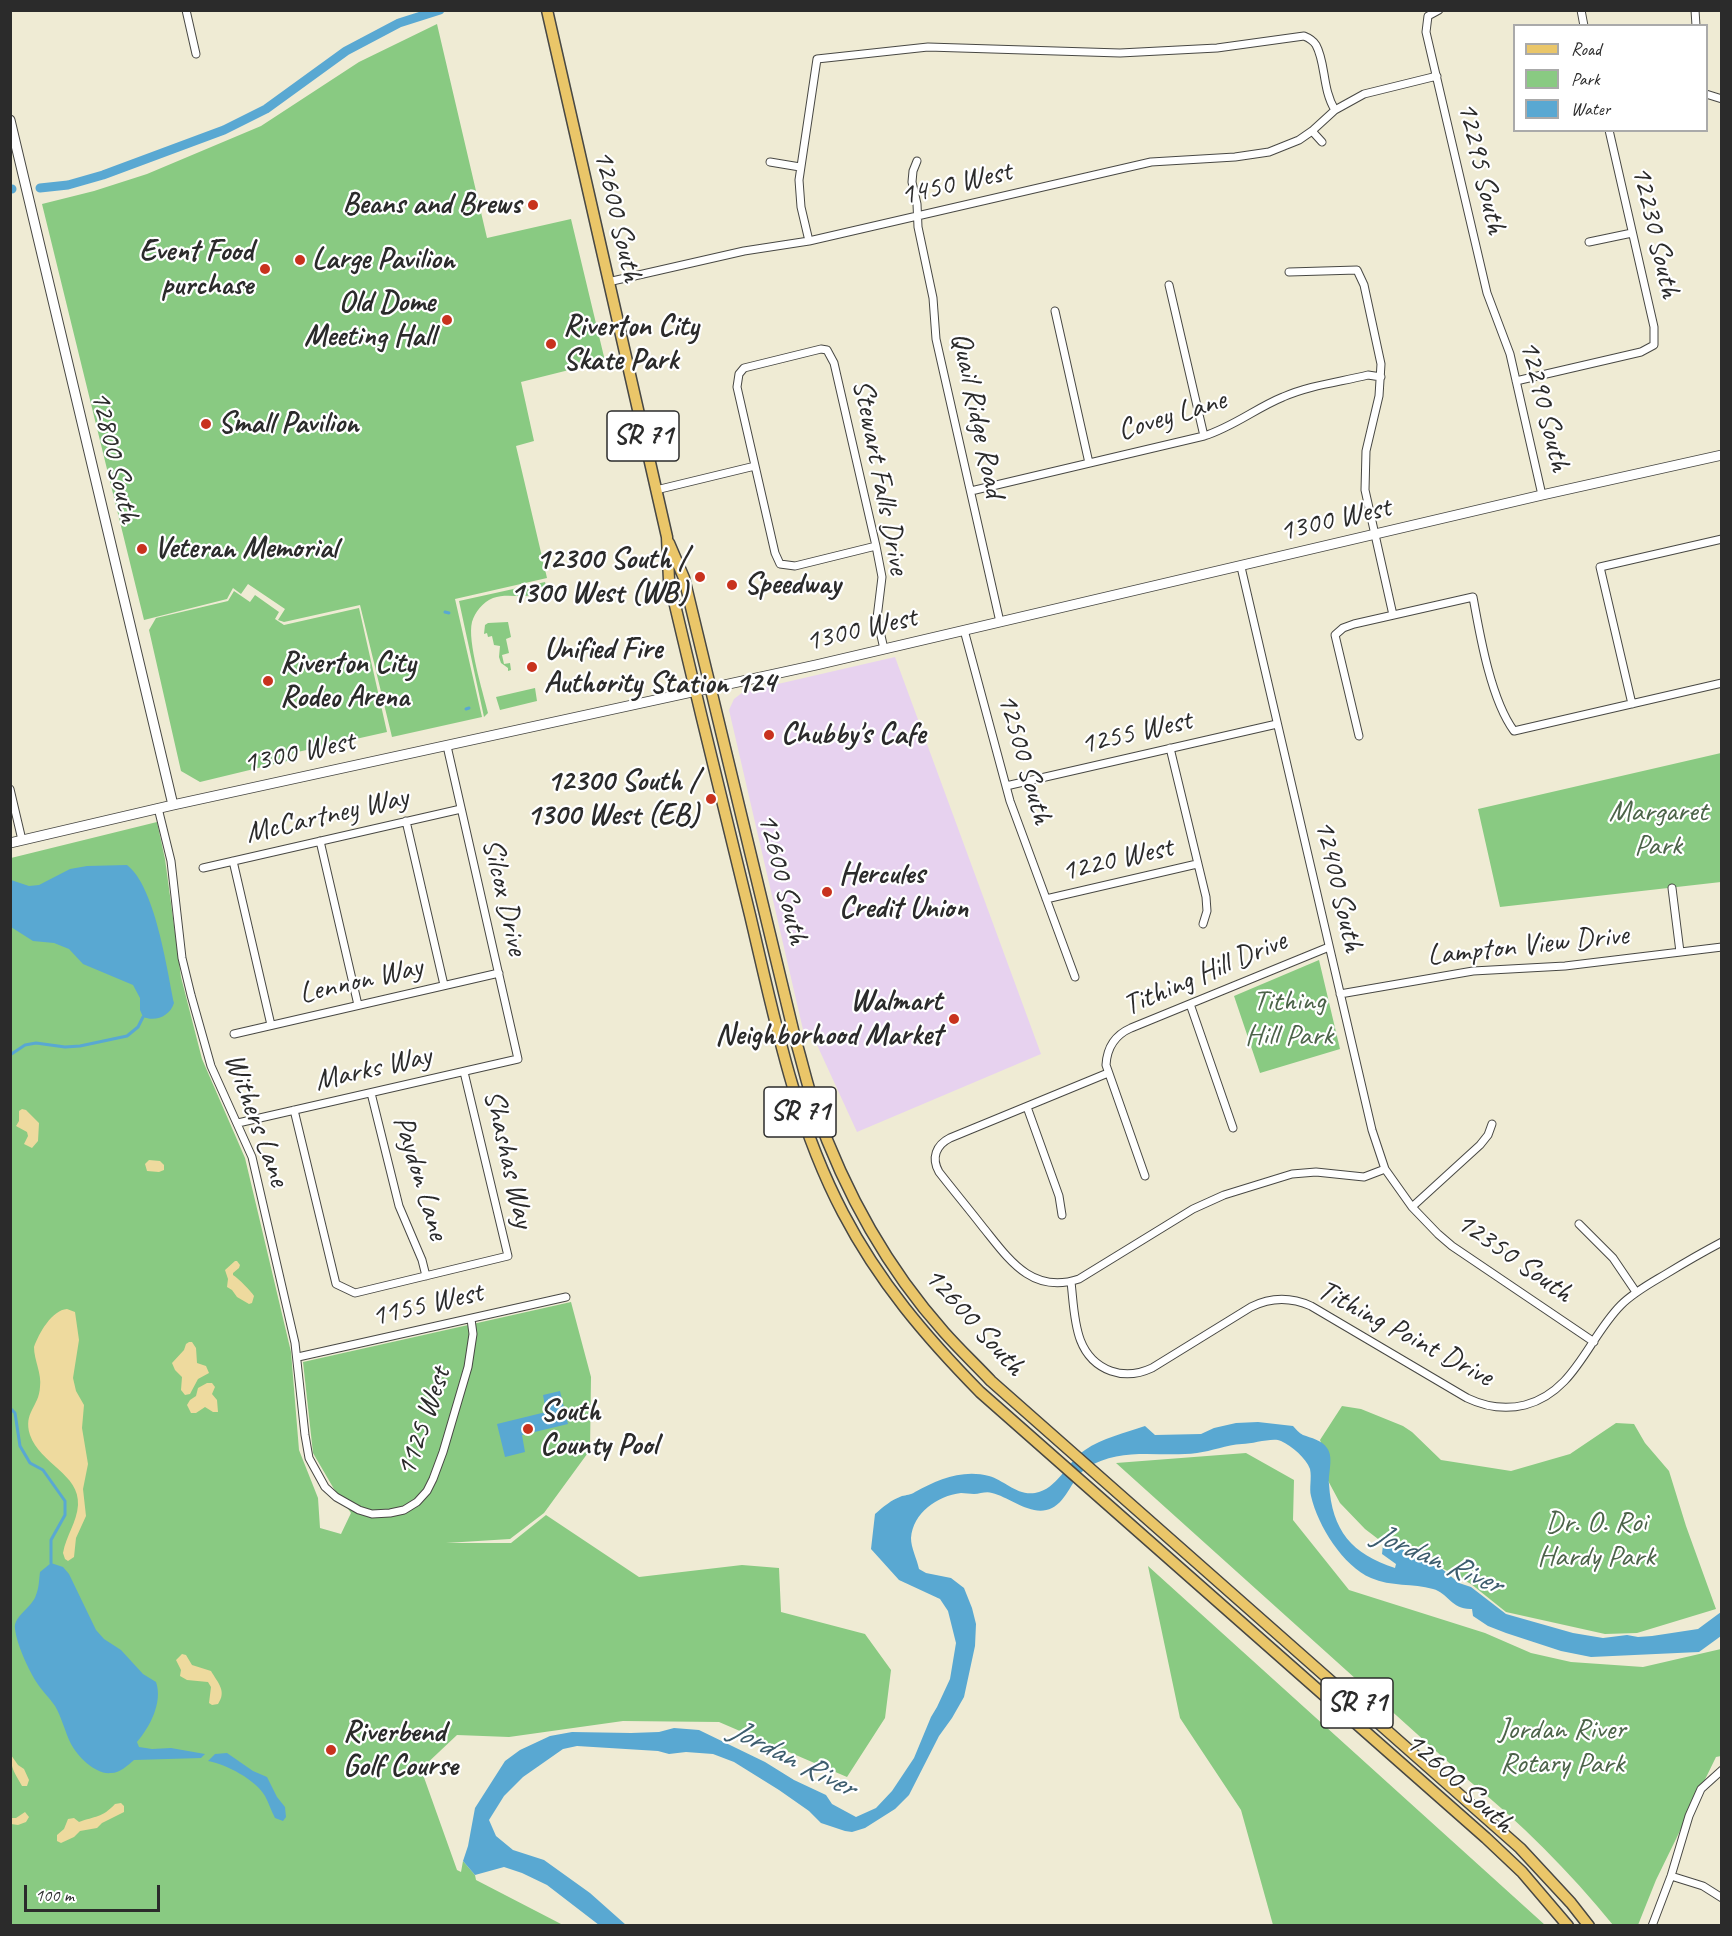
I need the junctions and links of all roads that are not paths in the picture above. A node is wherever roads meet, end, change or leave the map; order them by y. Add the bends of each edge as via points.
1 (186, 10) edge
2 (547, 10) edge
3 (1439, 10) edge
4 (196, 54) dead end
5 (1437, 76) junction
6 (1335, 110) junction
7 (10, 120) edge
8 (1312, 131) junction
9 (1609, 132) edge
10 (1322, 142) dead end
11 (917, 161) dead end
12 (770, 162) dead end
13 (800, 166) junction
14 (918, 216) junction
15 (1632, 232) junction
16 (809, 241) junction
17 (1589, 242) dead end
18 (1289, 272) dead end
19 (608, 282) junction
20 (1169, 285) dead end
21 (1054, 311) dead end
22 (1500, 327) joint
23 (1381, 377) junction
24 (1516, 381) junction
25 (1204, 436) junction
26 (1722, 455) edge
27 (1089, 463) junction
28 (755, 466) junction
29 (656, 490) junction
30 (971, 490) junction
31 (1542, 495) junction
32 (1375, 536) junction
33 (667, 537) junction
34 (1722, 540) edge
35 (876, 546) junction
36 (1241, 567) junction
37 (1393, 615) junction
38 (1000, 622) junction
39 (964, 630) junction
40 (884, 650) junction
41 (1722, 683) edge
42 (710, 687) junction
43 (695, 691) junction
44 (1632, 704) junction
45 (1277, 724) junction
46 (1359, 736) dead end
47 (447, 746) junction
48 (1170, 748) junction
49 (1006, 786) junction
50 (10, 789) edge
51 (173, 805) junction
52 (159, 808) junction
53 (461, 809) junction
54 (406, 821) junction
55 (22, 840) junction
56 (320, 841) junction
57 (10, 843) edge
58 (233, 861) junction
59 (1197, 864) junction
60 (203, 868) dead end
61 (1672, 888) dead end
62 (1046, 899) junction
63 (1203, 924) dead end
64 (1329, 947) junction
65 (1722, 947) edge
66 (1680, 952) junction
67 (499, 973) junction
68 (1075, 977) dead end
69 (444, 985) junction
70 (1340, 994) junction
71 (1190, 1004) junction
72 (358, 1005) junction
73 (271, 1025) junction
74 (234, 1034) dead end
75 (518, 1059) joint
76 (464, 1072) junction
77 (1108, 1073) junction
78 (371, 1093) junction
79 (1027, 1107) junction
80 (294, 1110) junction
81 (238, 1124) junction
82 (1492, 1124) dead end
83 (1233, 1128) dead end
84 (1385, 1169) junction
85 (1145, 1176) dead end
86 (1412, 1207) junction
87 (1062, 1215) dead end
88 (1579, 1224) dead end
89 (1722, 1242) edge
90 (426, 1276) junction
91 (1071, 1282) junction
92 (1636, 1292) junction
93 (566, 1297) dead end
94 (471, 1319) junction
95 (1594, 1342) junction
96 (298, 1357) junction
97 (348, 1505) joint
98 (1722, 1770) edge
99 (1671, 1876) junction
100 (1722, 1898) edge
101 (1568, 1926) edge
102 (1589, 1926) edge
103 (1653, 1926) edge

1 - 4 street
2 - 19 main road, 12600 South / SR 71
3 - 5 street, 12295 South via 1428,16 1426,33
5 - 6 street, 1450 West via 1364,94
5 - 22 street, 12295 South via 1487,293
6 - 8 street, 1450 West
6 - 13 street via 1329,100 1317,46 1298,36 1217,48 1103,54 928,47 817,59
7 - 51 street, 12800 South
8 - 10 street
8 - 14 street, 1450 West via 1269,152 1151,162
9 - 15 street, 12230 South
11 - 14 street, Quail Ridge Road via 912,182
12 - 13 street
13 - 16 street via 800,194
14 - 16 street, 1450 West
14 - 30 street, Quail Ridge Road via 936,339
15 - 17 street
15 - 24 street, 12230 South via 1654,327 1654,345 1641,352
16 - 19 street, 1450 West via 744,251
18 - 23 street via 1357,270 1380,352
19 - 29 main road, 12600 South / SR 71
20 - 25 street
21 - 27 street
22 - 24 street, 12290 South
23 - 25 street, Covey Lane via 1368,375 1293,393
23 - 32 street via 1364,471
24 - 31 street, 12290 South
25 - 27 street, Covey Lane
26 - 31 street, 1300 West
27 - 30 street, Covey Lane
28 - 29 street
28 - 35 street via 780,564 795,566
28 - 35 street, Stewart Falls Drive via 737,387 739,374 751,365 827,350 834,363
29 - 33 main road, 12600 South / SR 71
30 - 38 street, Quail Ridge Road
31 - 32 street, 1300 West
32 - 36 street, 1300 West
32 - 37 street
33 - 42 main road, 12600 South / SR 71 via 684,578
33 - 43 main road, 12600 South / SR 71 via 669,580
34 - 44 street via 1600,567
35 - 40 street, Stewart Falls Drive via 882,578 877,618
36 - 38 street, 1300 West
36 - 45 street, 12400 South
37 - 44 street via 1473,597 1494,686 1514,731
37 - 46 street via 1353,624 1335,635
38 - 39 street, 1300 West
39 - 40 street, 1300 West
39 - 49 street, 12500 South
40 - 42 street, 1300 West
41 - 44 street
42 - 43 street, 1300 West
42 - 102 main road, 12600 South / SR 71 via 814,1106 835,1162 886,1256 944,1333 992,1381 1512,1841
43 - 47 street, 1300 West
43 - 101 main road, 12600 South / SR 71 via 793,1093 810,1143 843,1214 904,1309 980,1392 1486,1838 1522,1872
45 - 48 street, 1255 West
45 - 64 street, 12400 South
47 - 51 street, 1300 West
47 - 53 street, Silcox Drive
48 - 49 street, 1255 West
48 - 59 street
49 - 62 street, 12500 South
50 - 55 street
51 - 52 street, 1300 West
52 - 55 street, 1300 West
52 - 81 street, Withers Lane via 191,995 212,1066
53 - 54 street, McCartney Way
53 - 67 street, Silcox Drive
54 - 56 street, McCartney Way
54 - 69 street
55 - 57 street, 1300 West
56 - 58 street, McCartney Way
56 - 72 street
58 - 60 street, McCartney Way
58 - 73 street
59 - 62 street, 1220 West
59 - 63 street via 1206,897
61 - 66 street
62 - 68 street, 12500 South
64 - 70 street, 12400 South
64 - 71 street, Tithing Hill Drive
65 - 66 street, Lampton View Drive
66 - 70 street, Lampton View Drive via 1565,966 1473,971
67 - 69 street, Lennon Way
67 - 75 street, Silcox Drive
69 - 72 street, Lennon Way
70 - 84 street, 12400 South via 1371,1130
71 - 77 street, Tithing Hill Drive via 1120,1034 1108,1050
71 - 83 street
72 - 73 street, Lennon Way
73 - 74 street, Lennon Way
75 - 76 street, Marks Way
76 - 78 street, Marks Way
76 - 90 street, Shashas Way via 507,1256
77 - 79 street
77 - 85 street
78 - 80 street, Marks Way
78 - 90 street, Paydon Lane via 399,1206
79 - 87 street via 1059,1196
79 - 91 street via 944,1141 935,1156 939,1172 1012,1263 1045,1281
80 - 81 street, Marks Way
80 - 90 street via 336,1284 355,1293
81 - 96 street, Withers Lane via 252,1157
82 - 86 street via 1480,1145
84 - 86 street, 12400 South
84 - 91 street via 1364,1176 1292,1174 1224,1195 1192,1209
86 - 95 street, 12350 South via 1452,1246
88 - 92 street via 1613,1258
89 - 92 street, Tithing Point Drive
91 - 95 street, Tithing Point Drive via 1077,1329 1085,1350 1100,1365 1119,1373 1152,1368 1251,1307 1281,1299 1311,1306 1467,1398 1494,1407 1521,1406 1549,1395 1565,1382
92 - 95 street, Tithing Point Drive via 1610,1317
93 - 94 street, 1155 West
94 - 96 street, 1155 West
94 - 97 street, 1125 West via 468,1367 427,1491 417,1502 390,1514 372,1514
96 - 97 street, Withers Lane via 309,1458 325,1487
98 - 99 street via 1701,1789
99 - 100 street via 1703,1886
99 - 103 street

